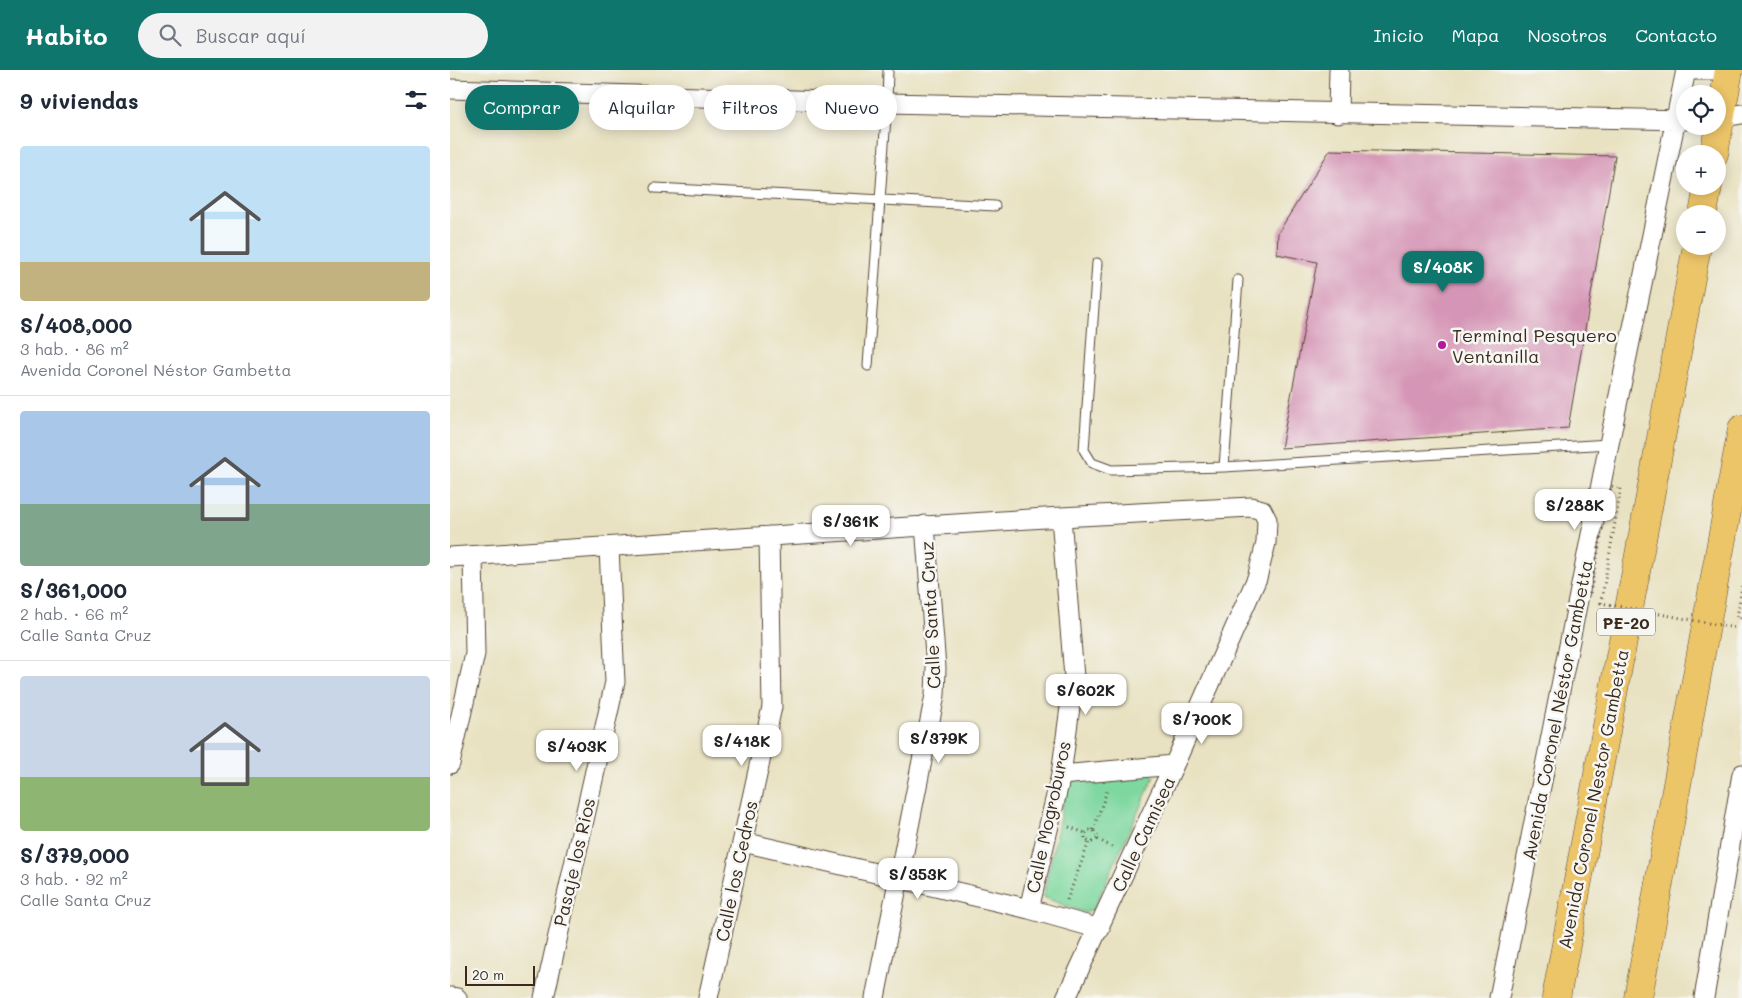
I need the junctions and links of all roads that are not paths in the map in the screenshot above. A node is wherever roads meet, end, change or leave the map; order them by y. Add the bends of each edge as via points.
1 (888, 70) edge
2 (1339, 70) edge
3 (1685, 70) edge
4 (1729, 70) edge
5 (888, 85) edge
6 (1684, 85) edge
7 (450, 89) edge
8 (806, 100) edge
9 (897, 103) edge
10 (1338, 114) junction
11 (1727, 117) edge
12 (1676, 120) edge
13 (885, 130) edge
14 (1677, 135) edge
15 (1717, 145) edge
16 (655, 188) dead end
17 (880, 200) junction
18 (995, 206) dead end
19 (1695, 255) edge
20 (1097, 263) dead end
21 (1238, 280) dead end
22 (868, 366) dead end
23 (1742, 429) edge
24 (1609, 444) junction
25 (1739, 462) edge
26 (1224, 467) junction
27 (1061, 517) junction
28 (925, 526) junction
29 (769, 536) junction
30 (609, 547) junction
31 (473, 556) junction
32 (450, 557) edge
33 (450, 764) edge
34 (1174, 765) junction
35 (1061, 774) junction
36 (1742, 774) edge
37 (1738, 818) edge
38 (742, 842) junction
39 (900, 878) junction
40 (1029, 909) junction
41 (1100, 929) junction
42 (450, 997) edge
43 (457, 998) edge
44 (544, 998) edge
45 (708, 998) edge
46 (876, 998) edge
47 (1066, 998) edge
48 (1500, 998) edge
49 (1556, 998) edge
50 (1638, 998) edge
51 (1704, 998) edge

1 - 5 lane
2 - 10 street
3 - 4 street
3 - 6 street, Avenida Coronel Néstor Gambetta
4 - 11 highway
7 - 8 street
9 - 10 street
10 - 12 street
11 - 15 highway
13 - 17 lane
14 - 24 street, Avenida Coronel Néstor Gambetta
16 - 17 lane
17 - 18 lane
17 - 22 lane
19 - 49 highway, Avenida Coronel Nestor Gambetta / PE-20
20 - 26 lane via 1084,450 1092,463 1111,470
21 - 26 lane
23 - 25 highway
24 - 26 lane
24 - 48 street, Avenida Coronel Néstor Gambetta
25 - 50 highway
27 - 28 street
27 - 34 street, Calle Camisea via 1251,507 1262,510 1267,520 1266,543 1257,578
27 - 35 street, Calle Mogroburos via 1074,677
28 - 29 street
28 - 39 street, Calle Santa Cruz via 936,668 935,695
29 - 30 street
29 - 38 street, Calle los Cedros via 772,707
30 - 31 street
30 - 44 street, Pasaje los Rios via 614,682
31 - 32 street
31 - 33 street via 474,654
34 - 35 street
34 - 41 street, Calle Camisea
35 - 40 street, Calle Mogroburos
36 - 37 street
37 - 51 street
38 - 39 street
38 - 45 street, Calle los Cedros
39 - 40 street
39 - 46 street, Calle Santa Cruz
40 - 41 street
41 - 47 street, Calle Camisea
42 - 43 street

